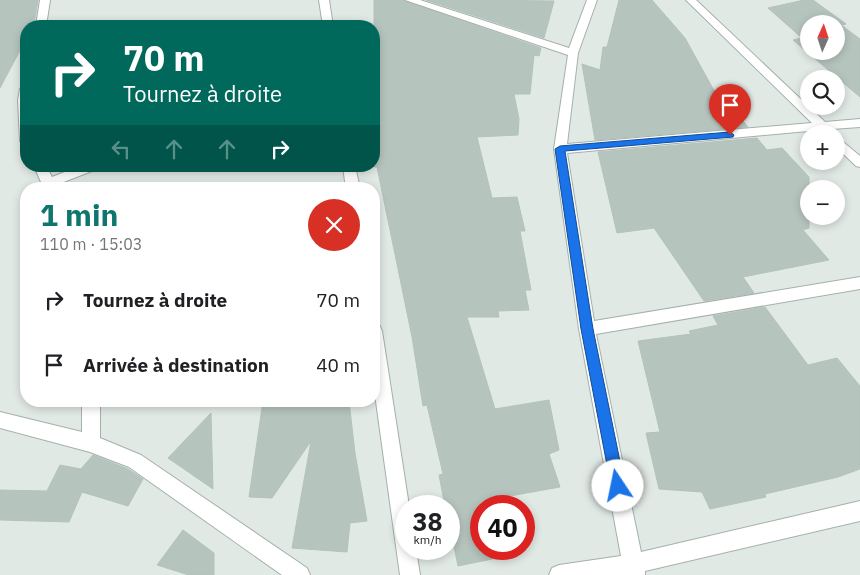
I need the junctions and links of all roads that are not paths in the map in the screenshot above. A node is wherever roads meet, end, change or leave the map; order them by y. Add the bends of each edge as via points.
1 (45, 0) edge
2 (324, 0) edge
3 (410, 0) edge
4 (592, 0) edge
5 (691, 0) edge
6 (42, 20) edge
7 (327, 20) edge
8 (573, 53) junction
9 (860, 123) edge
10 (821, 125) edge
11 (845, 127) edge
12 (800, 133) edge
13 (560, 149) junction
14 (845, 149) edge
15 (860, 163) edge
16 (81, 172) edge
17 (59, 182) edge
18 (860, 283) edge
19 (587, 329) junction
20 (380, 372) edge
21 (91, 407) edge
22 (0, 420) edge
23 (90, 443) junction
24 (860, 511) edge
25 (634, 570) edge
26 (300, 575) edge
27 (410, 575) edge
28 (558, 575) edge

1 - 6 street
2 - 7 street
3 - 8 street
4 - 8 street
5 - 10 street
8 - 13 street
9 - 11 street
12 - 13 street
13 - 19 street
14 - 15 street
16 - 17 street
18 - 19 street
19 - 25 street
20 - 27 street
21 - 23 street
22 - 23 street
23 - 26 street via 136,460
24 - 25 street
25 - 28 street

